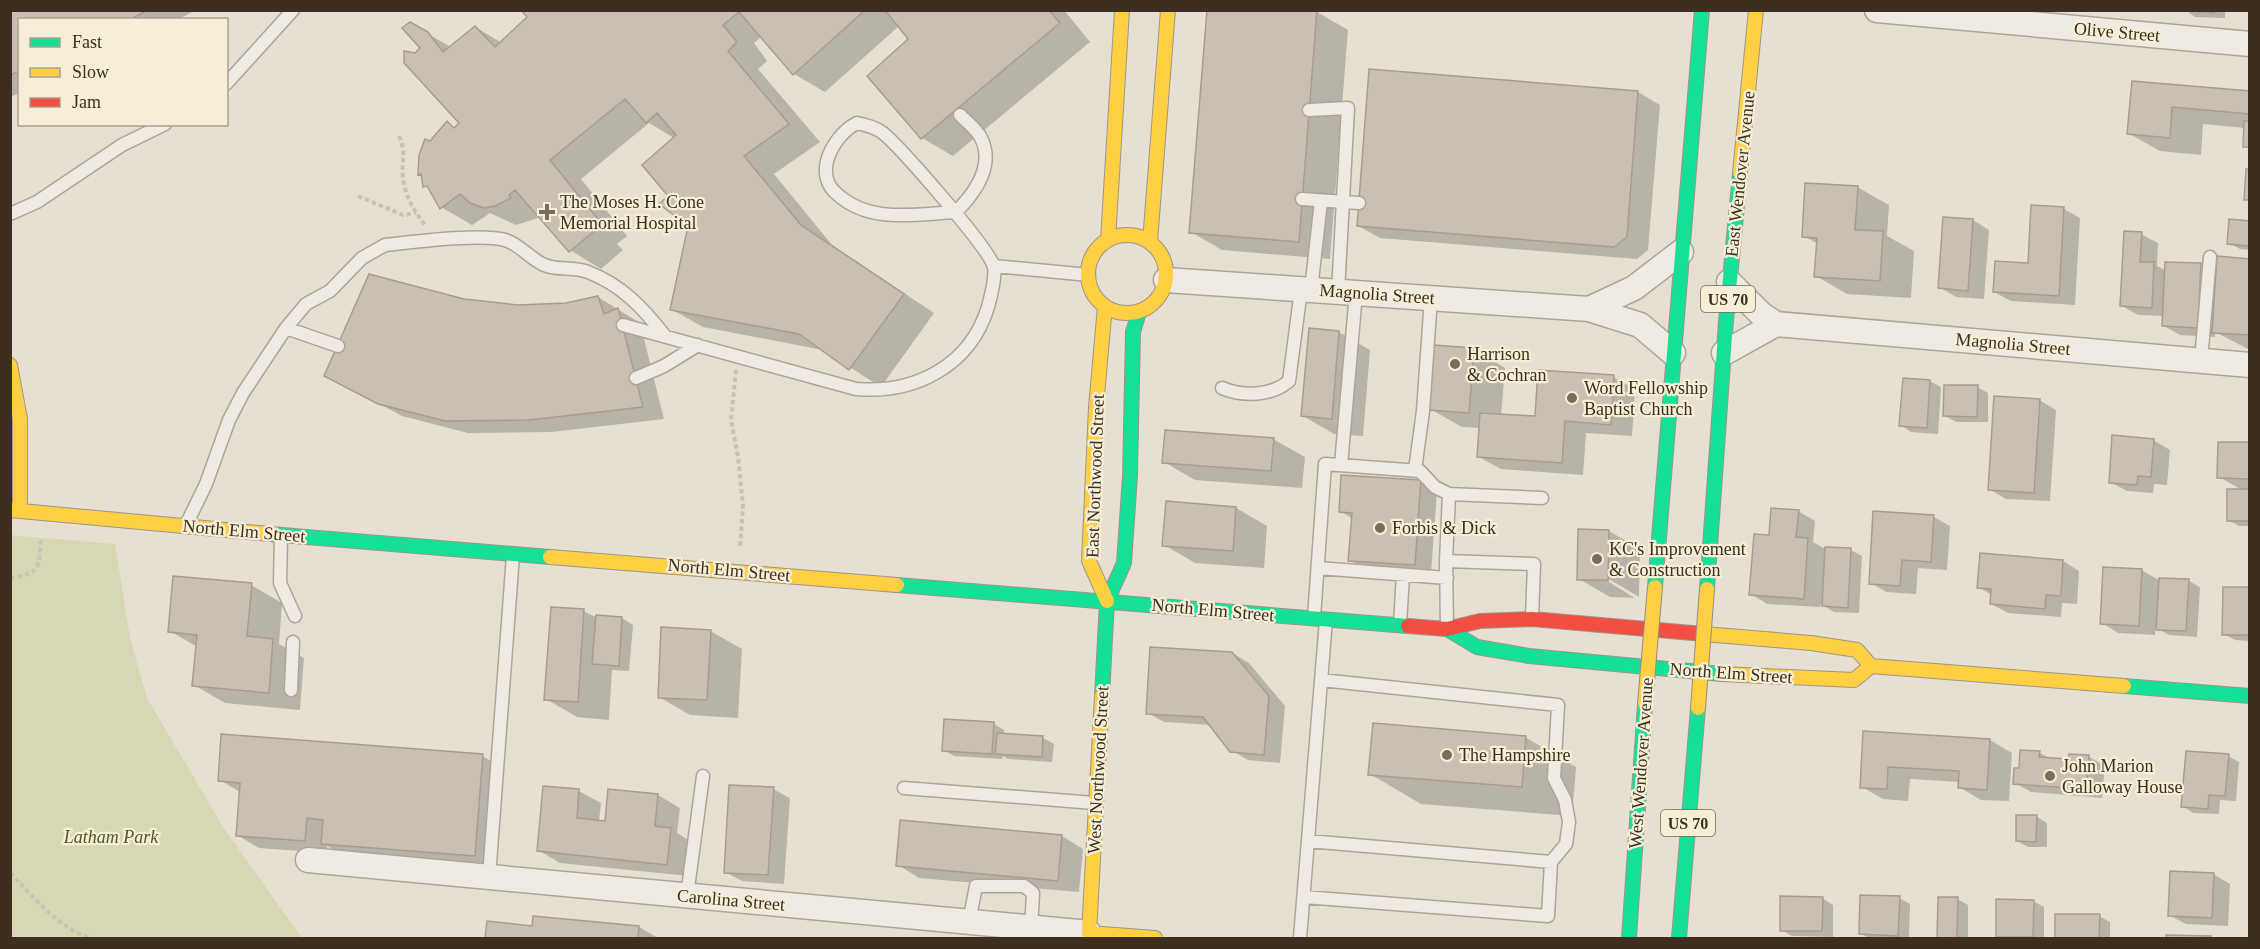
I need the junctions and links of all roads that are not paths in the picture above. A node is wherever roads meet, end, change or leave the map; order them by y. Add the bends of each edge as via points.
1 (293, 10) edge
2 (1122, 10) edge
3 (1168, 10) edge
4 (1702, 10) edge
5 (1756, 10) edge
6 (1877, 10) edge
7 (2250, 44) edge
8 (228, 82) edge
9 (1309, 110) dead end
10 (960, 115) dead end
11 (161, 126) edge
12 (1302, 199) dead end
13 (1321, 201) junction
14 (1345, 202) junction
15 (1359, 203) dead end
16 (956, 212) junction
17 (10, 214) edge
18 (1108, 240) junction
19 (1150, 242) junction
20 (1681, 252) junction
21 (2210, 257) dead end
22 (994, 266) junction
23 (1089, 275) junction
24 (1166, 280) junction
25 (1730, 282) junction
26 (1306, 290) junction
27 (1347, 292) junction
28 (1431, 298) junction
29 (1105, 306) junction
30 (1589, 309) junction
31 (1139, 312) junction
32 (1776, 324) junction
33 (622, 325) dead end
34 (286, 328) junction
35 (665, 336) junction
36 (698, 345) junction
37 (338, 346) dead end
38 (1673, 353) junction
39 (1724, 353) junction
40 (2201, 360) junction
41 (2250, 364) edge
42 (10, 365) edge
43 (636, 378) dead end
44 (1222, 388) dead end
45 (1341, 465) junction
46 (1415, 470) junction
47 (1449, 494) junction
48 (1542, 498) dead end
49 (15, 510) edge
50 (186, 526) junction
51 (281, 535) junction
52 (513, 553) junction
53 (1446, 561) junction
54 (1318, 568) junction
55 (1403, 575) junction
56 (1447, 578) junction
57 (1107, 601) junction
58 (295, 616) dead end
59 (1320, 619) junction
60 (1532, 619) junction
61 (1400, 626) junction
62 (1447, 629) junction
63 (294, 642) dead end
64 (1871, 666) junction
65 (1321, 680) junction
66 (291, 690) dead end
67 (2250, 696) edge
68 (703, 776) dead end
69 (904, 788) dead end
70 (1096, 803) junction
71 (1308, 841) junction
72 (308, 860) dead end
73 (1551, 862) junction
74 (489, 877) junction
75 (687, 896) junction
76 (1304, 897) junction
77 (969, 922) junction
78 (1031, 928) junction
79 (1629, 935) edge
80 (1088, 936) edge
81 (1682, 936) edge
82 (1155, 939) edge
83 (1300, 939) edge
84 (1617, 939) edge

1 - 8 lane
2 - 18 main road
3 - 19 main road
4 - 20 main road, US 70
5 - 25 main road, East Wendover Avenue / US 70
6 - 7 street, Olive Street
9 - 14 lane via 1348,108
10 - 16 lane via 979,135 985,152 977,188
11 - 17 lane via 122,145 37,202
12 - 13 lane
13 - 14 lane
13 - 26 lane
14 - 15 lane
14 - 27 lane
16 - 16 lane via 882,132 857,123 848,128 831,150 825,172 830,188 848,204 871,214 892,216
16 - 22 lane
18 - 19 main road via 1128,235
18 - 23 main road via 1095,254
19 - 24 main road via 1163,259
20 - 30 street, Magnolia Street via 1634,288
20 - 38 main road, US 70
21 - 40 lane
22 - 23 lane
22 - 36 lane via 992,295 972,342 950,365 920,382 877,391 856,389
23 - 29 main road via 1094,294
24 - 26 street, Magnolia Street
24 - 31 main road via 1159,298
25 - 32 street
25 - 39 main road, East Wendover Avenue / US 70
26 - 27 street, Magnolia Street
26 - 44 lane via 1290,381 1281,389 1263,393
27 - 28 street, Magnolia Street
27 - 45 lane
28 - 30 street, Magnolia Street
28 - 46 lane
29 - 31 main road via 1121,313
29 - 57 main road, East Northwood Street via 1089,561
30 - 38 street, Magnolia Street via 1640,326
31 - 57 main road, East Northwood Street via 1133,332 1124,563
32 - 39 street
32 - 40 street, Magnolia Street
33 - 35 lane
34 - 35 lane via 306,304 330,291 375,248 385,244 504,240 536,262 587,272 643,306
34 - 37 lane
34 - 50 lane via 229,420
35 - 36 lane
36 - 43 lane
38 - 79 main road, West Wendover Avenue / US 70, bridge
39 - 81 main road, East Wendover Avenue / US 70, bridge
40 - 41 street, Magnolia Street
42 - 49 main road via 16,381 21,434
45 - 46 lane
45 - 54 lane via 1325,464
46 - 47 lane
47 - 48 lane
47 - 53 lane
49 - 50 main road, North Elm Street
50 - 51 main road, North Elm Street
51 - 52 main road, North Elm Street
51 - 58 lane via 280,583
52 - 57 main road, North Elm Street
52 - 74 lane
53 - 56 lane
53 - 60 lane via 1534,564
54 - 55 lane
54 - 59 lane
55 - 56 lane
55 - 61 lane
56 - 62 lane
57 - 59 main road, North Elm Street
57 - 70 main road, West Northwood Street
59 - 61 main road, North Elm Street
59 - 65 lane
60 - 62 main road, North Elm Street via 1480,621
60 - 64 main road, North Elm Street via 1810,643 1857,650
61 - 62 main road, North Elm Street
62 - 64 main road, North Elm Street via 1477,648 1738,675 1854,680
63 - 66 lane
64 - 67 main road
65 - 71 lane
65 - 73 lane via 1558,705 1554,778 1565,800 1569,822 1566,844
68 - 75 lane
69 - 70 lane
70 - 80 main road, West Northwood Street
71 - 73 lane
71 - 76 lane
72 - 74 street, Carolina Street
73 - 76 lane via 1548,916
74 - 75 street, Carolina Street
75 - 77 street, Carolina Street
76 - 83 lane
77 - 78 street, Carolina Street
77 - 78 lane via 976,886 1024,886 1033,893
78 - 80 street, Carolina Street
79 - 84 main road
80 - 82 main road, Carolina Street

